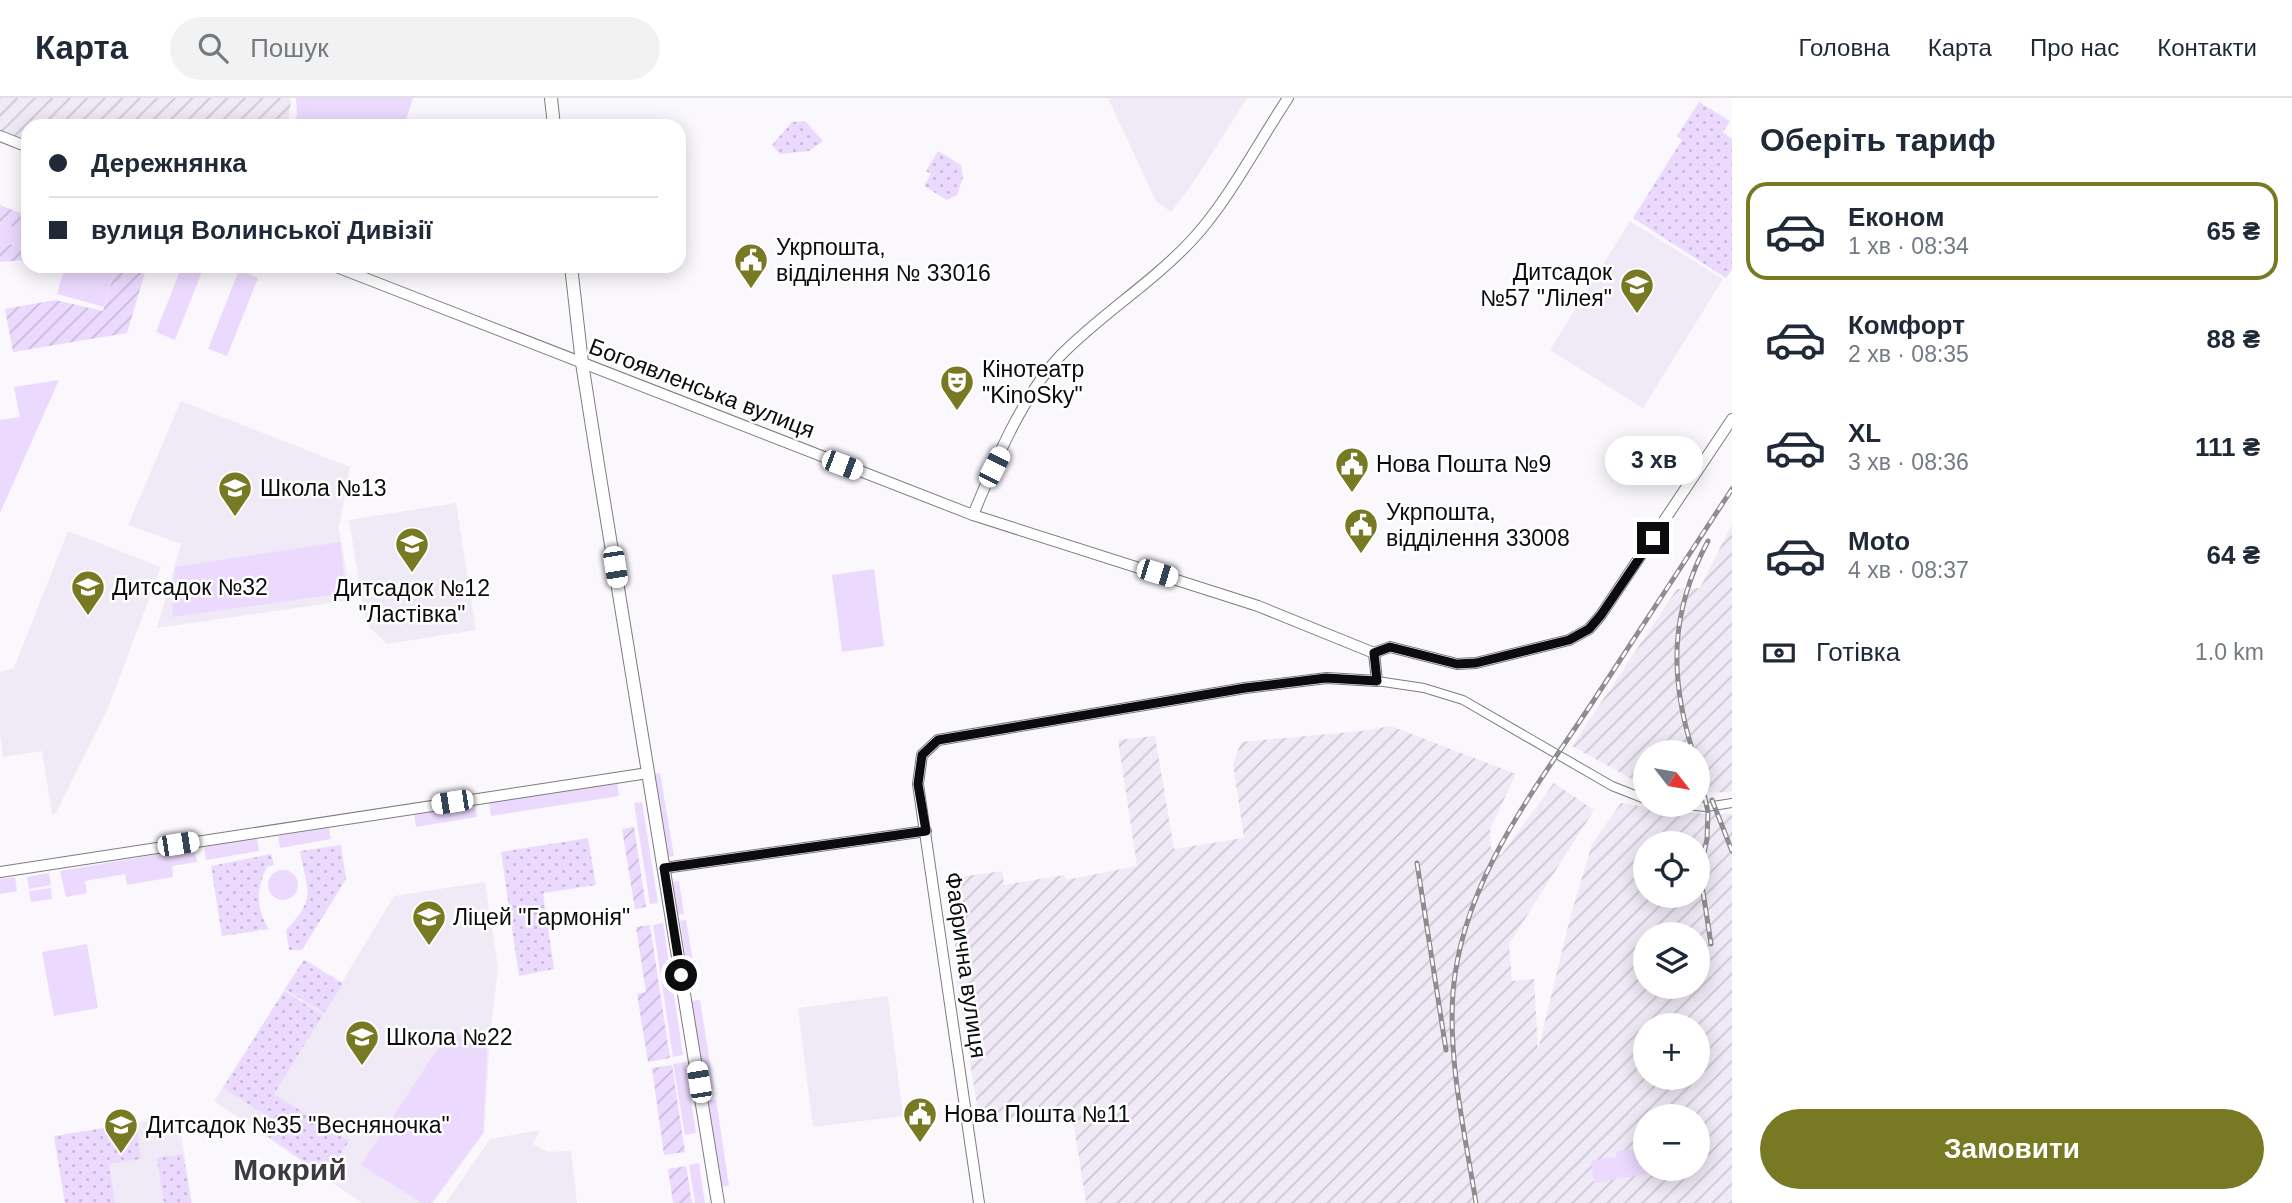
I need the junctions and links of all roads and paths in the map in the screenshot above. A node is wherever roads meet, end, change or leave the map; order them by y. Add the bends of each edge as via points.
1 (551, 98) edge
2 (1288, 98) edge
3 (553, 119) edge
4 (0, 135) edge
5 (21, 143) edge
6 (352, 273) edge
7 (572, 273) edge
8 (582, 363) junction
9 (1732, 419) edge
10 (973, 515) junction
11 (1374, 653) junction
12 (1377, 681) junction
13 (648, 773) junction
14 (1633, 794) edge
15 (1732, 803) edge
16 (1710, 807) edge
17 (926, 831) junction
18 (664, 868) junction
19 (0, 872) edge
20 (718, 1203) edge
21 (979, 1203) edge

1 - 3 main road
2 - 10 street via 1193,239 1058,358 1040,381
4 - 5 street
6 - 8 street, Богоявленська вулиця
7 - 8 main road
8 - 10 street, Богоявленська вулиця
8 - 13 main road
9 - 11 street via 1589,629 1569,640 1476,663 1457,664 1390,647
10 - 11 street, Богоявленська вулиця via 1258,606
11 - 12 street
12 - 14 street via 1463,700
12 - 17 street, Фабрична вулиця via 1326,678 1245,688 938,740 922,755 918,784
13 - 18 main road
13 - 19 street
15 - 16 street
17 - 18 street
17 - 21 street, Фабрична вулиця
18 - 20 main road

